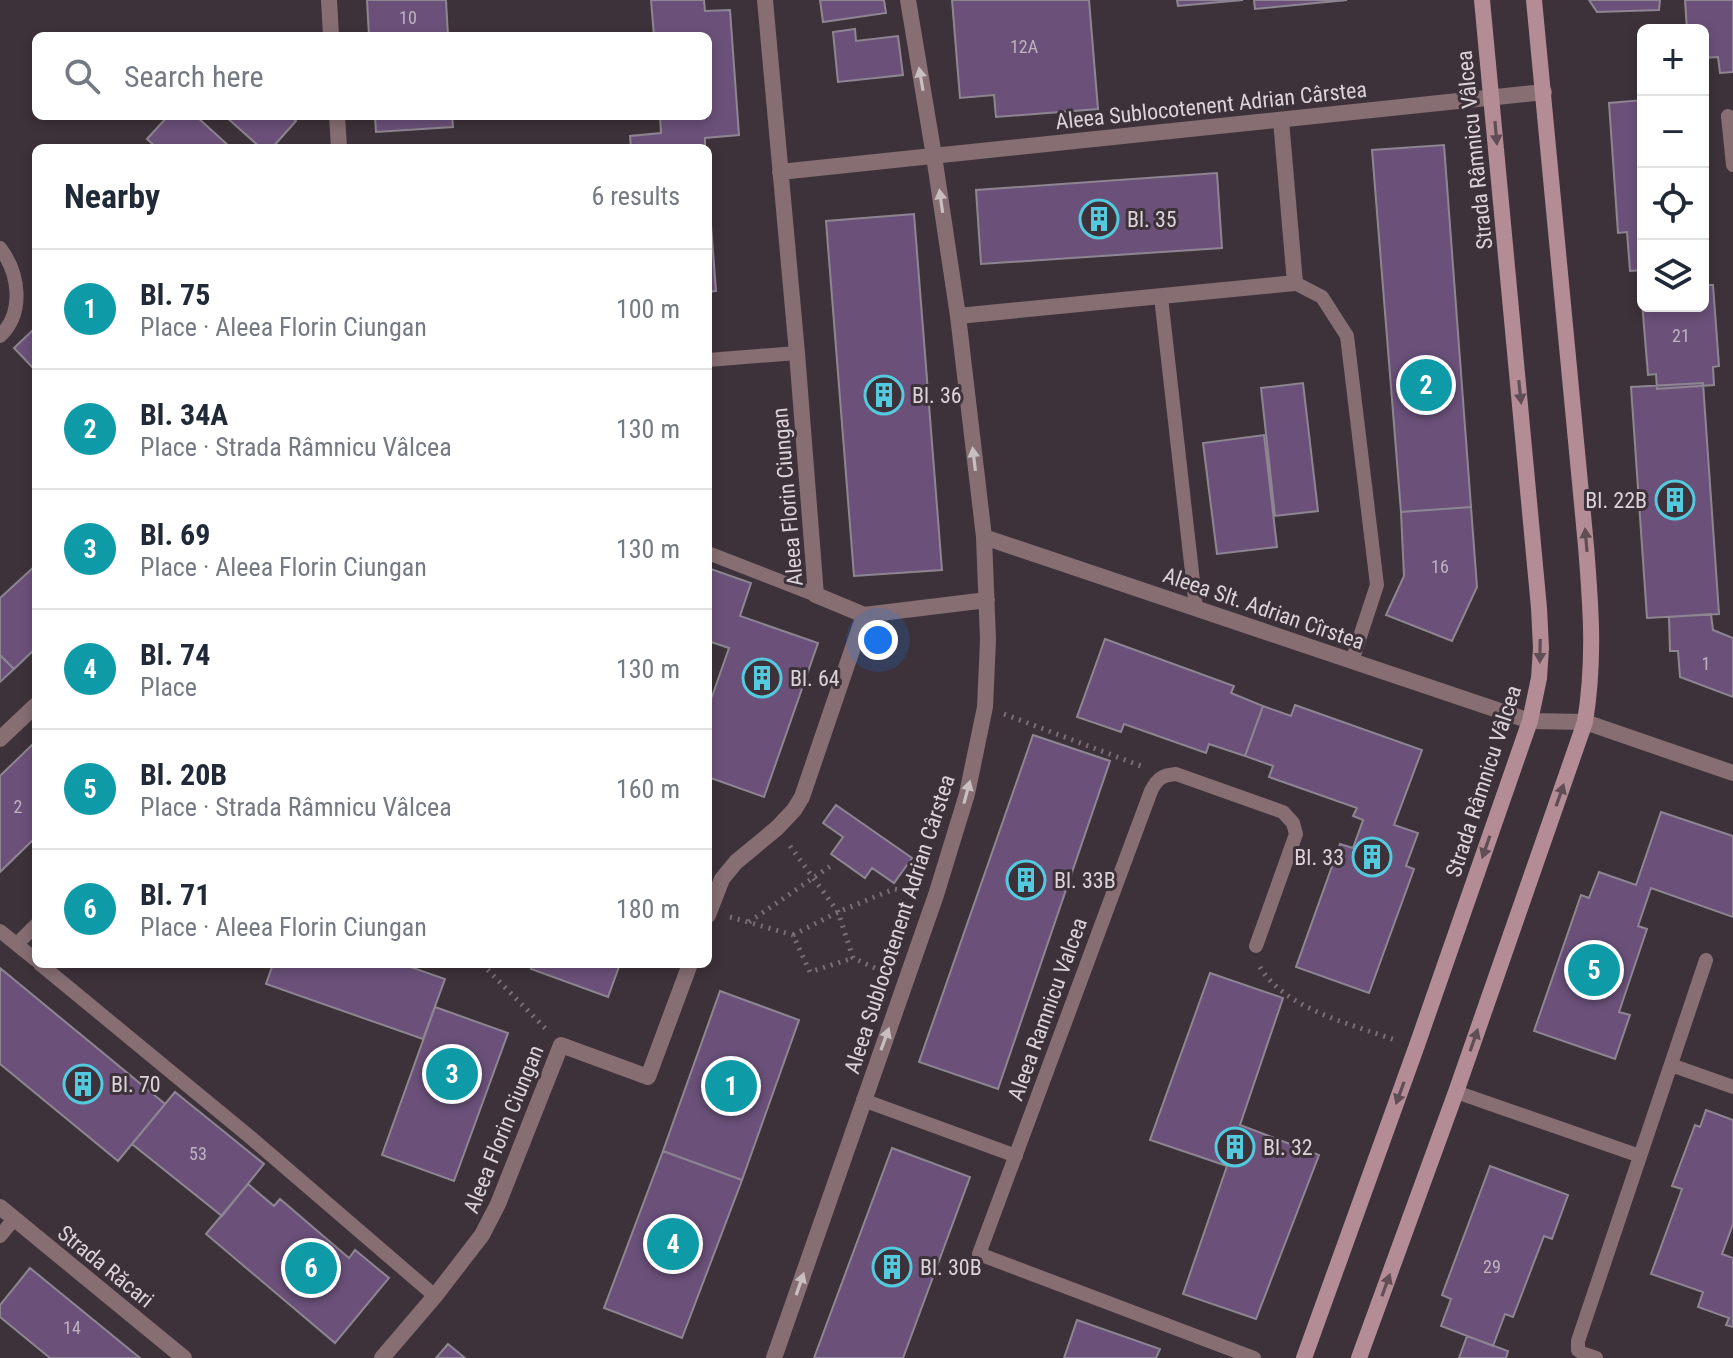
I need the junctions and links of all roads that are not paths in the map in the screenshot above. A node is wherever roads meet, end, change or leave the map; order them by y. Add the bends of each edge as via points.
1 (329, 0) edge
2 (765, 0) edge
3 (908, 0) edge
4 (1482, 0) edge
5 (1534, 0) edge
6 (331, 32) edge
7 (1544, 92) junction
8 (1492, 98) junction
9 (1728, 116) dead end
10 (337, 120) edge
11 (1281, 120) junction
12 (339, 144) edge
13 (934, 156) junction
14 (1733, 165) edge
15 (780, 172) junction
16 (0, 248) edge
17 (1295, 283) junction
18 (1161, 297) junction
19 (958, 316) junction
20 (0, 336) edge
21 (797, 353) junction
22 (712, 360) edge
23 (984, 537) junction
24 (712, 555) edge
25 (816, 595) junction
26 (987, 600) junction
27 (1196, 608) junction
28 (864, 615) junction
29 (1352, 661) junction
30 (32, 709) edge
31 (1530, 721) junction
32 (1585, 722) junction
33 (0, 739) edge
34 (1733, 773) edge
35 (712, 905) edge
36 (32, 929) edge
37 (0, 931) edge
38 (17, 944) junction
39 (1256, 946) road end
40 (32, 957) edge
41 (1706, 960) dead end
42 (45, 968) edge
43 (689, 968) edge
44 (1671, 1065) junction
45 (1733, 1087) edge
46 (1456, 1092) junction
47 (863, 1100) junction
48 (1016, 1156) junction
49 (1640, 1156) junction
50 (0, 1207) edge
51 (14, 1219) junction
52 (0, 1236) edge
53 (435, 1296) junction
54 (184, 1358) edge
55 (382, 1358) edge
56 (774, 1358) edge
57 (1254, 1358) edge
58 (1304, 1358) edge
59 (1359, 1358) edge
60 (1596, 1358) edge

1 - 6 street
2 - 15 street, Aleea Florin Ciungan
13 -> 3 street, Aleea Sublocotenent Adrian Cârstea
4 - 8 street, Strada Râmnicu Vâlcea
5 - 7 street
7 - 8 street, Aleea Sublocotenent Adrian Cârstea
32 -> 7 street via 1592,670 1591,608
8 - 11 street, Aleea Sublocotenent Adrian Cârstea
8 -> 31 street, Strada Râmnicu Vâlcea via 1539,608 1539,678
9 - 14 lane
10 - 12 street
11 - 13 street, Aleea Sublocotenent Adrian Cârstea
11 - 17 street
13 - 15 street, Aleea Sublocotenent Adrian Cârstea
19 -> 13 street, Aleea Sublocotenent Adrian Cârstea
15 - 21 street, Aleea Florin Ciungan
16 - 20 lane via 12,271 16,311
17 - 18 street
17 - 29 lane via 1322,297 1347,336 1377,585
18 - 19 street
18 - 27 lane
23 -> 19 street, Aleea Sublocotenent Adrian Cârstea
21 - 22 lane
21 - 25 street, Aleea Florin Ciungan
23 - 26 street, Aleea Sublocotenent Adrian Cârstea
23 - 27 street, Aleea Slt. Adrian Cîrstea
24 - 25 lane
25 - 28 street, Aleea Florin Ciungan
26 - 28 street
47 -> 26 street, Aleea Sublocotenent Adrian Cârstea via 967,794 985,707
27 - 29 street, Aleea Slt. Adrian Cîrstea
28 - 35 street via 802,797 777,828 736,862
29 - 31 street, Aleea Slt. Adrian Cîrstea
30 - 33 street
31 - 32 street, Aleea Slt. Adrian Cîrstea
31 -> 58 street, Strada Râmnicu Vâlcea
32 - 34 street, Aleea Slt. Adrian Cîrstea
46 -> 32 street
36 - 38 lane
37 - 38 lane
38 - 40 lane
39 - 48 lane, Aleea Ramnicu Valcea via 1296,834 1293,823 1283,812 1176,774 1164,775 1151,791
41 - 44 lane
42 - 53 lane
43 - 53 street, Aleea Florin Ciungan via 648,1077 561,1045 498,1204 482,1235
44 - 45 lane
44 - 49 lane
46 - 49 lane
59 -> 46 street
47 - 48 lane
56 -> 47 street, Aleea Sublocotenent Adrian Cârstea
48 - 57 lane, Aleea Ramnicu Valcea via 979,1254
49 - 60 lane via 1578,1341 1578,1350
50 - 51 street, Strada Răcari
51 - 52 lane
51 - 54 street, Strada Răcari
53 - 55 street, Aleea Florin Ciungan

